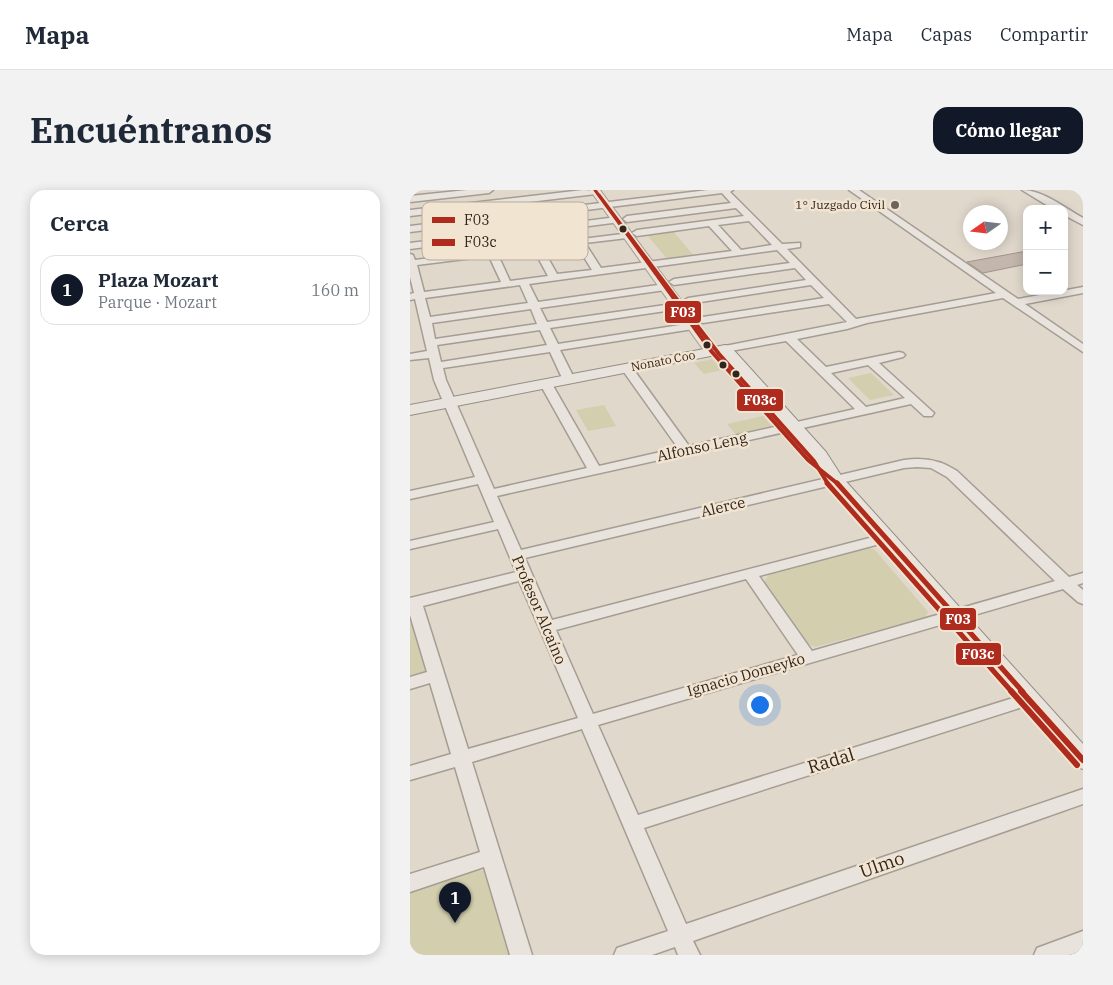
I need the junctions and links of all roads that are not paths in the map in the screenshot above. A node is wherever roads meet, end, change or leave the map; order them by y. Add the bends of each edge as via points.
1 (489, 190) edge
2 (513, 190) edge
3 (599, 190) edge
4 (724, 190) edge
5 (729, 190) edge
6 (853, 190) edge
7 (1026, 190) edge
8 (410, 199) edge
9 (518, 200) junction
10 (501, 202) edge
11 (611, 204) junction
12 (738, 205) junction
13 (1053, 205) edge
14 (588, 207) edge
15 (1068, 213) edge
16 (751, 218) junction
17 (622, 219) junction
18 (1083, 222) edge
19 (588, 223) edge
20 (712, 224) junction
21 (632, 234) junction
22 (588, 240) edge
23 (796, 245) dead end
24 (779, 247) junction
25 (739, 252) junction
26 (588, 256) edge
27 (410, 260) edge
28 (496, 260) edge
29 (546, 260) edge
30 (655, 264) junction
31 (797, 265) junction
32 (598, 272) junction
33 (412, 278) edge
34 (554, 278) junction
35 (523, 282) junction
36 (814, 282) junction
37 (507, 284) junction
38 (670, 285) junction
39 (1083, 290) edge
40 (1004, 294) junction
41 (415, 297) edge
42 (832, 300) junction
43 (684, 303) junction
44 (1016, 303) junction
45 (534, 306) junction
46 (426, 321) junction
47 (698, 323) junction
48 (855, 324) junction
49 (544, 326) junction
50 (789, 337) junction
51 (432, 348) junction
52 (554, 348) junction
53 (1083, 349) edge
54 (718, 351) junction
55 (899, 355) dead end
56 (410, 357) edge
57 (870, 361) junction
58 (436, 366) junction
59 (627, 368) junction
60 (823, 371) junction
61 (569, 380) junction
62 (546, 384) junction
63 (914, 400) junction
64 (450, 403) junction
65 (410, 410) edge
66 (863, 412) junction
67 (928, 413) dead end
68 (788, 428) junction
69 (686, 451) junction
70 (595, 470) junction
71 (835, 480) junction
72 (486, 486) junction
73 (410, 495) edge
74 (502, 524) junction
75 (886, 538) junction
76 (410, 545) edge
77 (516, 556) junction
78 (750, 574) junction
79 (524, 575) junction
80 (1083, 578) edge
81 (1066, 583) junction
82 (1083, 599) edge
83 (412, 603) edge
84 (954, 615) junction
85 (547, 626) junction
86 (808, 657) junction
87 (437, 676) junction
88 (410, 683) edge
89 (1029, 699) junction
90 (588, 721) junction
91 (461, 758) junction
92 (1083, 760) edge
93 (410, 773) edge
94 (1083, 796) edge
95 (632, 824) junction
96 (491, 857) junction
97 (410, 883) edge
98 (680, 935) junction
99 (1083, 940) edge
100 (521, 955) edge
101 (625, 955) edge
102 (689, 955) edge
103 (1045, 955) edge

1 - 8 street
2 - 9 street
3 - 9 street
3 - 11 street
4 - 5 street
4 - 11 street
4 - 12 street
6 - 40 street
7 - 13 street
9 - 10 street
11 - 14 street
11 - 17 street
12 - 16 street
12 - 17 street
15 - 18 street
16 - 20 street
16 - 24 street
17 - 19 street
17 - 21 street
20 - 21 street
20 - 25 street
21 - 22 street
21 - 30 street
23 - 24 street
24 - 25 street
24 - 31 street
25 - 30 street
26 - 32 street
27 - 33 street, Profesor Alcaíno
28 - 37 street
29 - 34 street
30 - 32 street
30 - 38 street
31 - 36 street
31 - 38 street
32 - 34 street
33 - 41 street, Profesor Alcaíno
34 - 35 street
35 - 37 street
35 - 45 street
36 - 42 street
36 - 43 street
37 - 41 street
38 - 43 street
38 - 45 street
39 - 44 street
40 - 44 street
40 - 48 street, Nonato Coo
41 - 46 street, Profesor Alcaíno
42 - 47 street
42 - 48 street
43 - 47 street
43 - 49 street
44 - 53 street
45 - 46 street
45 - 49 street
46 - 51 street, Profesor Alcaíno
47 - 52 street
47 - 54 street
48 - 50 street, Nonato Coo
49 - 51 street
49 - 52 street
50 - 54 street, Nonato Coo
50 - 60 street
51 - 56 street
51 - 58 street, Profesor Alcaíno
52 - 58 street
52 - 61 street
54 - 59 main road, Nonato Coo
54 - 68 main road
55 - 57 street
57 - 60 street
57 - 63 street
58 - 64 street, Profesor Alcaíno
59 - 61 main road, Nonato Coo
59 - 69 street
60 - 66 street
61 - 62 main road, Nonato Coo
62 - 64 main road, Nonato Coo
62 - 70 street
63 - 66 street, Alfonso Leng
63 - 67 street
64 - 65 main road, Nonato Coo
64 - 72 street, Profesor Alcaíno
66 - 68 street, Alfonso Leng
68 - 69 street, Alfonso Leng
68 - 71 main road via 814,466
69 - 70 street, Alfonso Leng
70 - 72 street, Alfonso Leng
71 - 75 main road
71 - 77 street, Alerce
71 - 81 street, Alerce via 910,463 943,468
72 - 73 street, Alfonso Leng
72 - 74 street, Profesor Alcaíno
74 - 76 street
74 - 77 street, Profesor Alcaíno
75 - 78 street
75 - 84 main road
77 - 79 street, Profesor Alcaíno
78 - 85 street
78 - 86 street
79 - 83 street
79 - 85 street, Profesor Alcaíno
80 - 81 street, Ignacio Domeyko
81 - 82 street
81 - 84 street, Ignacio Domeyko
83 - 87 street
84 - 86 street, Ignacio Domeyko
84 - 89 main road
85 - 90 street, Profesor Alcaíno
86 - 90 street, Ignacio Domeyko
87 - 88 street
87 - 91 street
89 - 92 main road
89 - 95 street, Radal
90 - 91 street, Ignacio Domeyko
90 - 95 street, Profesor Alcaíno
91 - 93 street, Ignacio Domeyko
91 - 96 street
94 - 98 street, Ulmo
95 - 98 street, Profesor Alcaíno
96 - 97 street
96 - 100 street
98 - 101 street, Ulmo
98 - 102 street, Profesor Alcaíno
99 - 103 street

